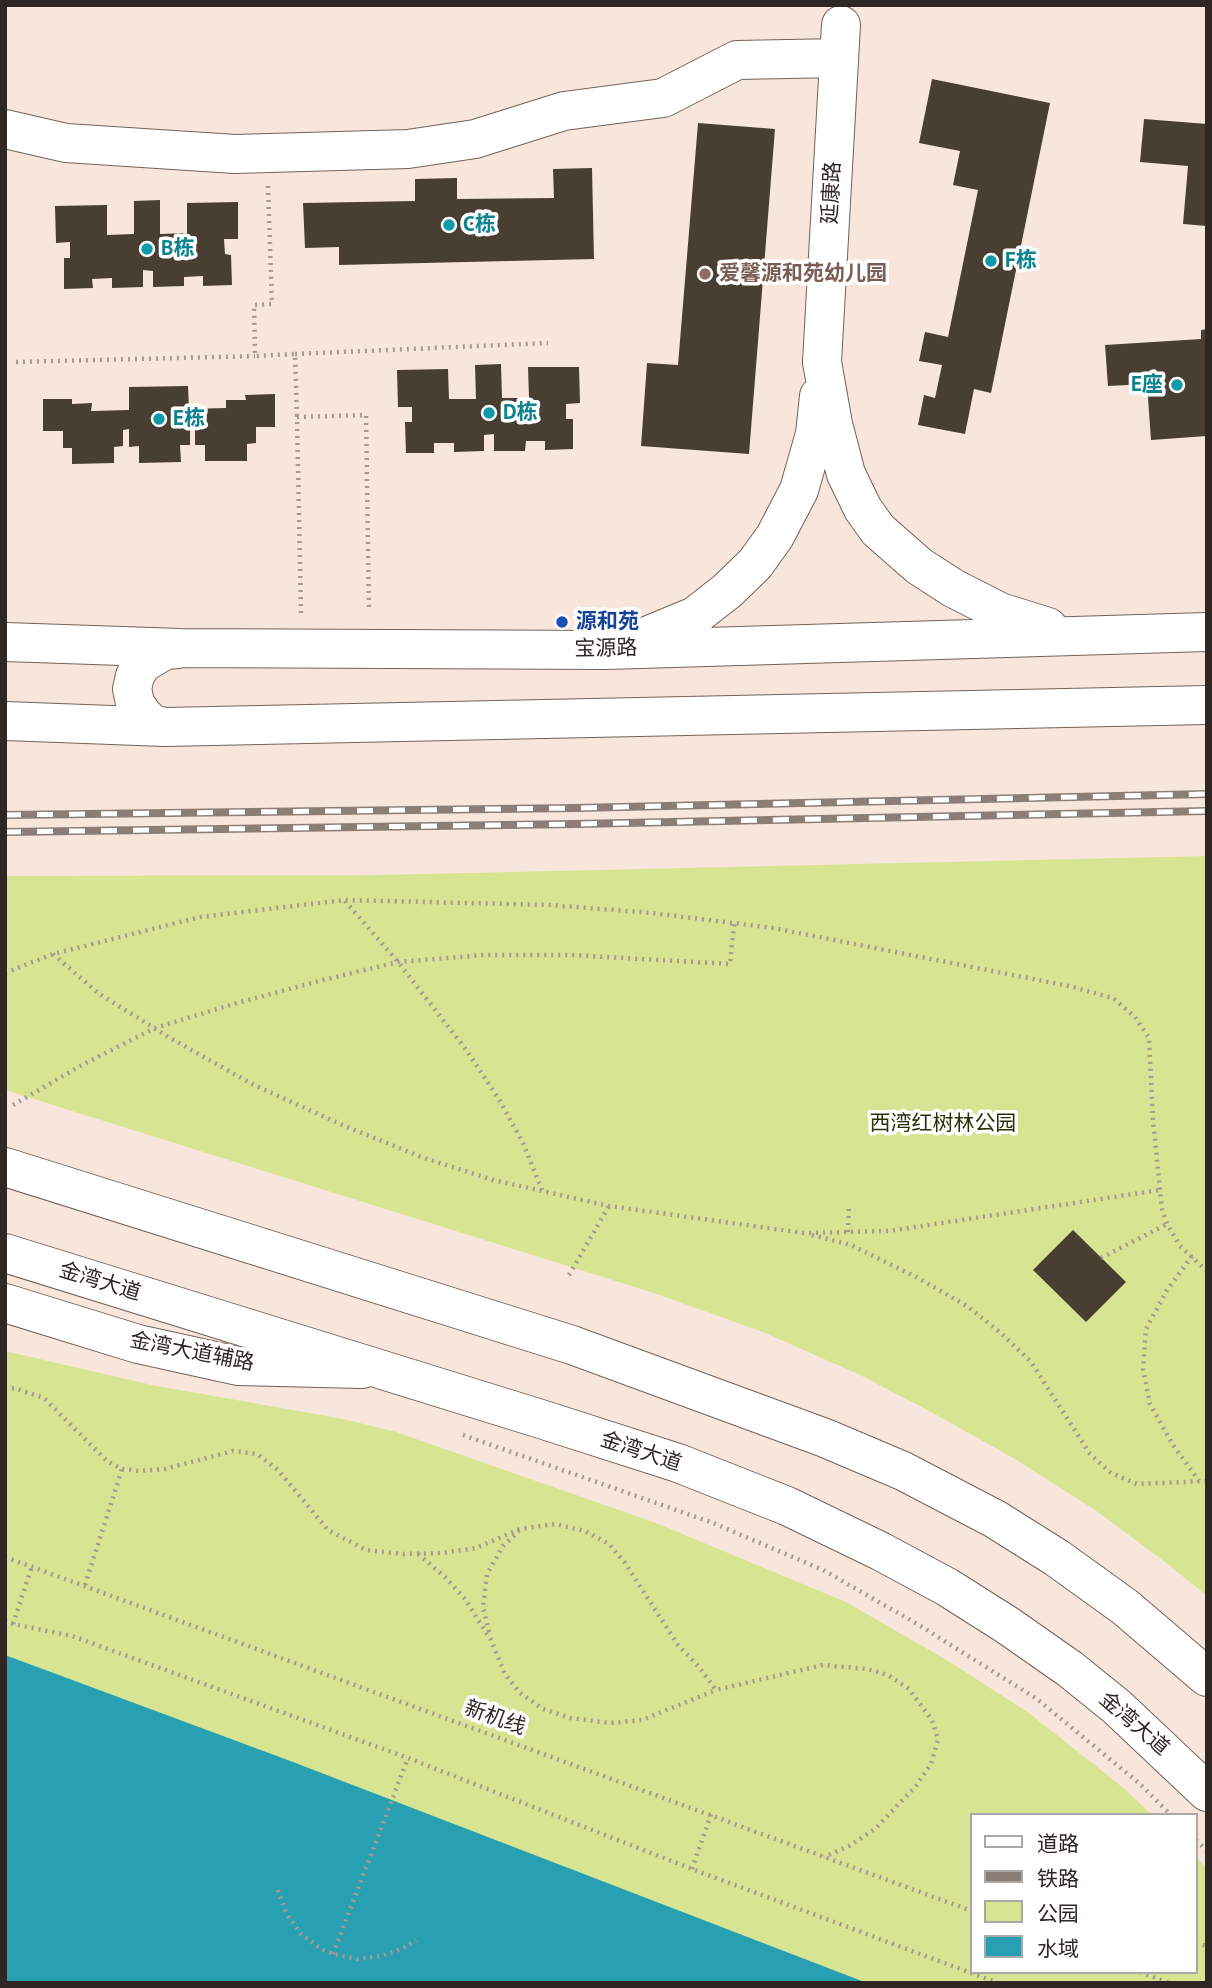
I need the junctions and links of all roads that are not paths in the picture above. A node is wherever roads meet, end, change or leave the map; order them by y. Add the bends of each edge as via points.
1 (5, 129) edge
2 (822, 362) junction
3 (1207, 632) edge
4 (1073, 635) junction
5 (5, 642) edge
6 (180, 648) junction
7 (606, 650) junction
8 (1207, 705) edge
9 (5, 721) edge
10 (164, 727) junction
11 (5, 1167) edge
12 (5, 1253) edge
13 (5, 1303) edge
14 (383, 1369) junction
15 (1207, 1677) edge
16 (1207, 1792) edge

1 - 2 main road, 延康路 via 66,143 235,154 408,149 475,139 564,111 663,97 737,60 840,41
2 - 4 main road via 846,474 878,530 953,588 1000,612
2 - 7 main road via 815,434 799,490 755,564 695,616
3 - 4 main road, 宝源路
4 - 7 main road, 宝源路
5 - 6 main road, 宝源路
6 - 7 main road, 宝源路
6 - 10 main road via 165,650 142,664 132,689 142,714 152,724
8 - 10 main road
9 - 10 main road
11 - 15 main road via 572,1345 903,1471 1057,1558 1125,1607
12 - 14 main road, 金湾大道
13 - 14 main road, 金湾大道辅路 via 138,1344 238,1366
14 - 16 main road, 金湾大道 via 678,1463 787,1506 880,1551 957,1594 1070,1669

